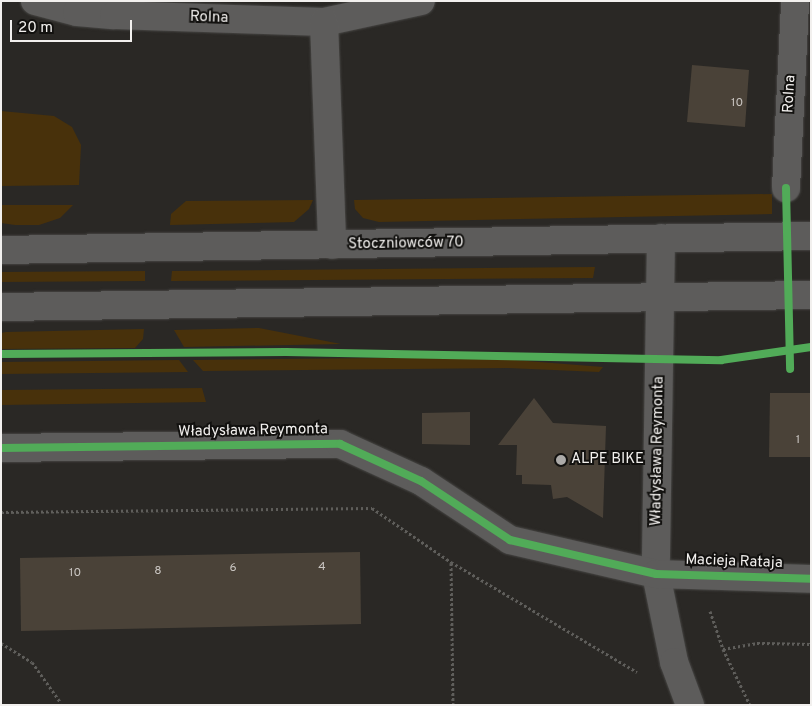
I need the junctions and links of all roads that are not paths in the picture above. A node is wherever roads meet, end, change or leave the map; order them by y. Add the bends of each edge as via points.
1 (35, 1) edge
2 (421, 1) edge
3 (795, 1) edge
4 (324, 22) junction
5 (786, 188) dead end
6 (811, 236) edge
7 (661, 238) junction
8 (332, 245) junction
9 (1, 250) edge
10 (811, 295) edge
11 (660, 298) junction
12 (1, 307) edge
13 (1, 448) edge
14 (656, 574) junction
15 (811, 578) edge
16 (690, 705) edge

1 - 4 street, Rolna via 77,12 114,15
2 - 4 street, Rolna
3 - 5 street, Rolna
4 - 8 street
6 - 7 street, Stoczniowców 70
7 - 8 street, Stoczniowców 70
7 - 11 street, Władysława Reymonta
8 - 9 street, Stoczniowców 70
10 - 11 street
11 - 12 street
11 - 14 street, Władysława Reymonta
13 - 14 street, Władysława Reymonta via 340,444 421,481 510,540
14 - 15 street, Macieja Rataja
14 - 16 street, Władysława Reymonta via 674,662

